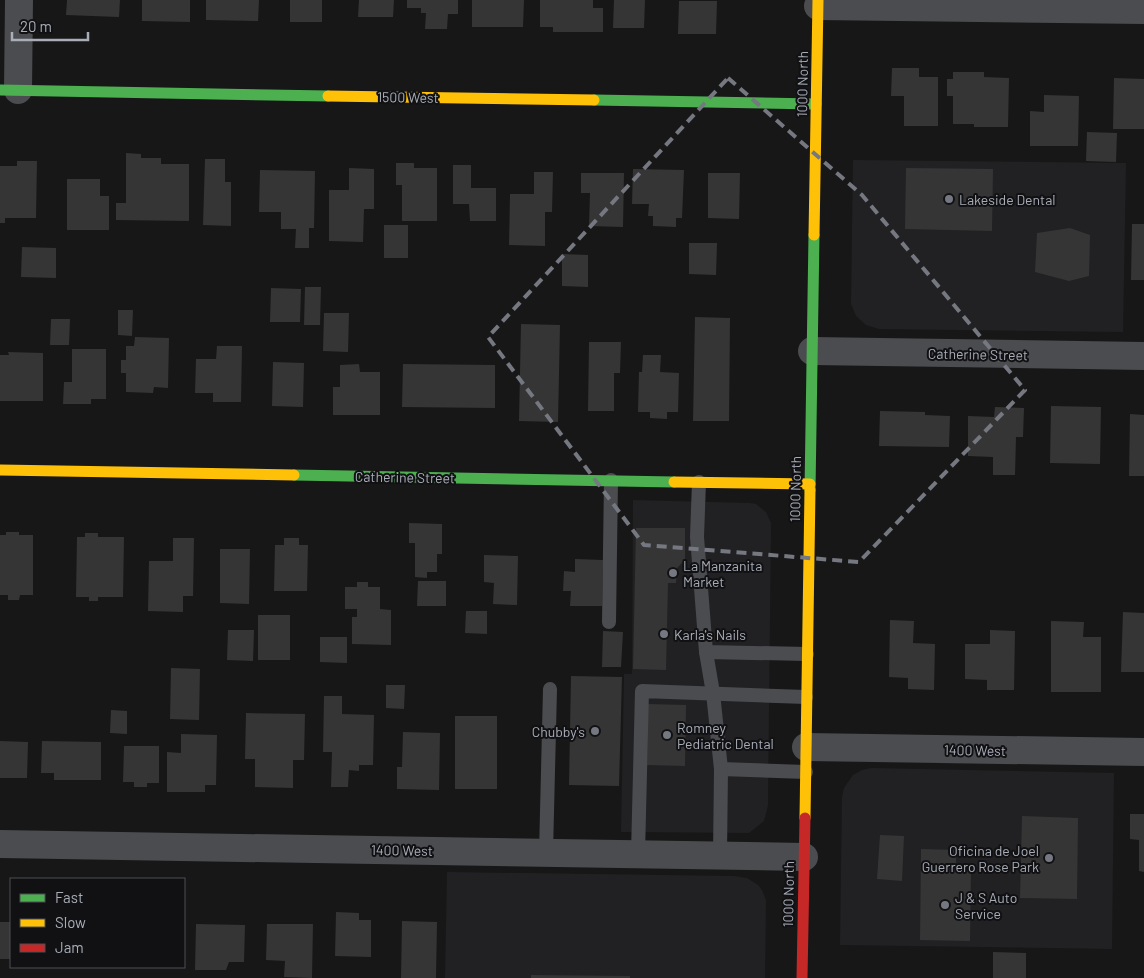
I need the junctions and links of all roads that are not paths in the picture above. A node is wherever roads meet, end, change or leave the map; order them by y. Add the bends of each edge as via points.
1 (19, 0) edge
2 (818, 3) edge
3 (1144, 10) edge
4 (9, 90) edge
5 (816, 104) junction
6 (812, 351) junction
7 (1144, 356) edge
8 (0, 470) edge
9 (611, 480) junction
10 (699, 482) junction
11 (810, 484) junction
12 (609, 622) dead end
13 (706, 652) junction
14 (807, 654) junction
15 (550, 689) dead end
16 (713, 693) junction
17 (806, 697) junction
18 (1144, 752) edge
19 (806, 759) junction
20 (721, 769) junction
21 (0, 844) edge
22 (546, 853) junction
23 (638, 854) junction
24 (720, 856) junction
25 (804, 857) junction
26 (802, 978) edge

1 - 4 street
2 - 3 street
2 - 5 street, 1000 North
4 - 5 street, 1500 West
5 - 6 street, 1000 North
6 - 7 street, Catherine Street
6 - 11 street, 1000 North
8 - 9 street, Catherine Street
9 - 10 street, Catherine Street
9 - 12 lane
10 - 11 street, Catherine Street
10 - 13 lane via 697,537
11 - 14 street, 1000 North
13 - 14 lane
13 - 16 lane
14 - 17 street, 1000 North
15 - 22 lane
16 - 17 lane
16 - 20 lane
16 - 23 lane via 642,691
17 - 19 street, 1000 North
18 - 19 street, 1400 West
19 - 20 lane
19 - 25 street, 1000 North
20 - 24 lane
21 - 22 street, 1400 West
22 - 23 street, 1400 West
23 - 24 street, 1400 West
24 - 25 street, 1400 West
25 - 26 street, 1000 North

